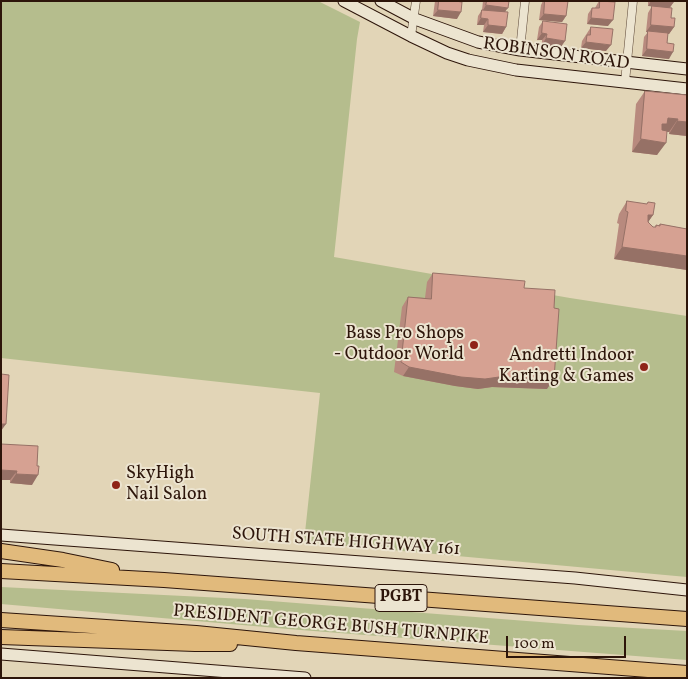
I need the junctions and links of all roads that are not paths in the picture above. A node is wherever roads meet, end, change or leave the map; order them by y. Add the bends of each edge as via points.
1 (344, 1) edge
2 (381, 1) edge
3 (416, 1) edge
4 (526, 1) edge
5 (633, 1) edge
6 (414, 19) junction
7 (411, 36) junction
8 (520, 50) junction
9 (627, 62) junction
10 (687, 69) edge
11 (625, 82) junction
12 (687, 89) edge
13 (1, 535) edge
14 (1, 551) edge
15 (1, 571) edge
16 (164, 580) junction
17 (687, 590) edge
18 (687, 619) edge
19 (1, 620) edge
20 (1, 637) edge
21 (296, 643) junction
22 (1, 654) edge
23 (687, 673) edge
24 (249, 676) edge
25 (265, 676) edge
26 (305, 678) edge

1 - 7 main road, ROBINSON ROAD
2 - 6 main road
3 - 6 street
4 - 8 street
5 - 9 street
6 - 7 street
6 - 8 main road via 478,42
7 - 11 main road, ROBINSON ROAD via 447,53 492,66
8 - 9 main road
9 - 10 main road
9 - 11 street
11 - 12 main road, ROBINSON ROAD
13 - 17 main road, SOUTH STATE HIGHWAY 161 via 575,578
14 - 16 highway
15 - 16 highway, PRESIDENT GEORGE BUSH TURNPIKE / PGBT
16 - 18 highway, PRESIDENT GEORGE BUSH TURNPIKE / PGBT
19 - 21 highway, PRESIDENT GEORGE BUSH TURNPIKE
20 - 21 highway via 195,644
21 - 23 highway, PRESIDENT GEORGE BUSH TURNPIKE
22 - 24 main road
24 - 25 main road
25 - 26 main road

